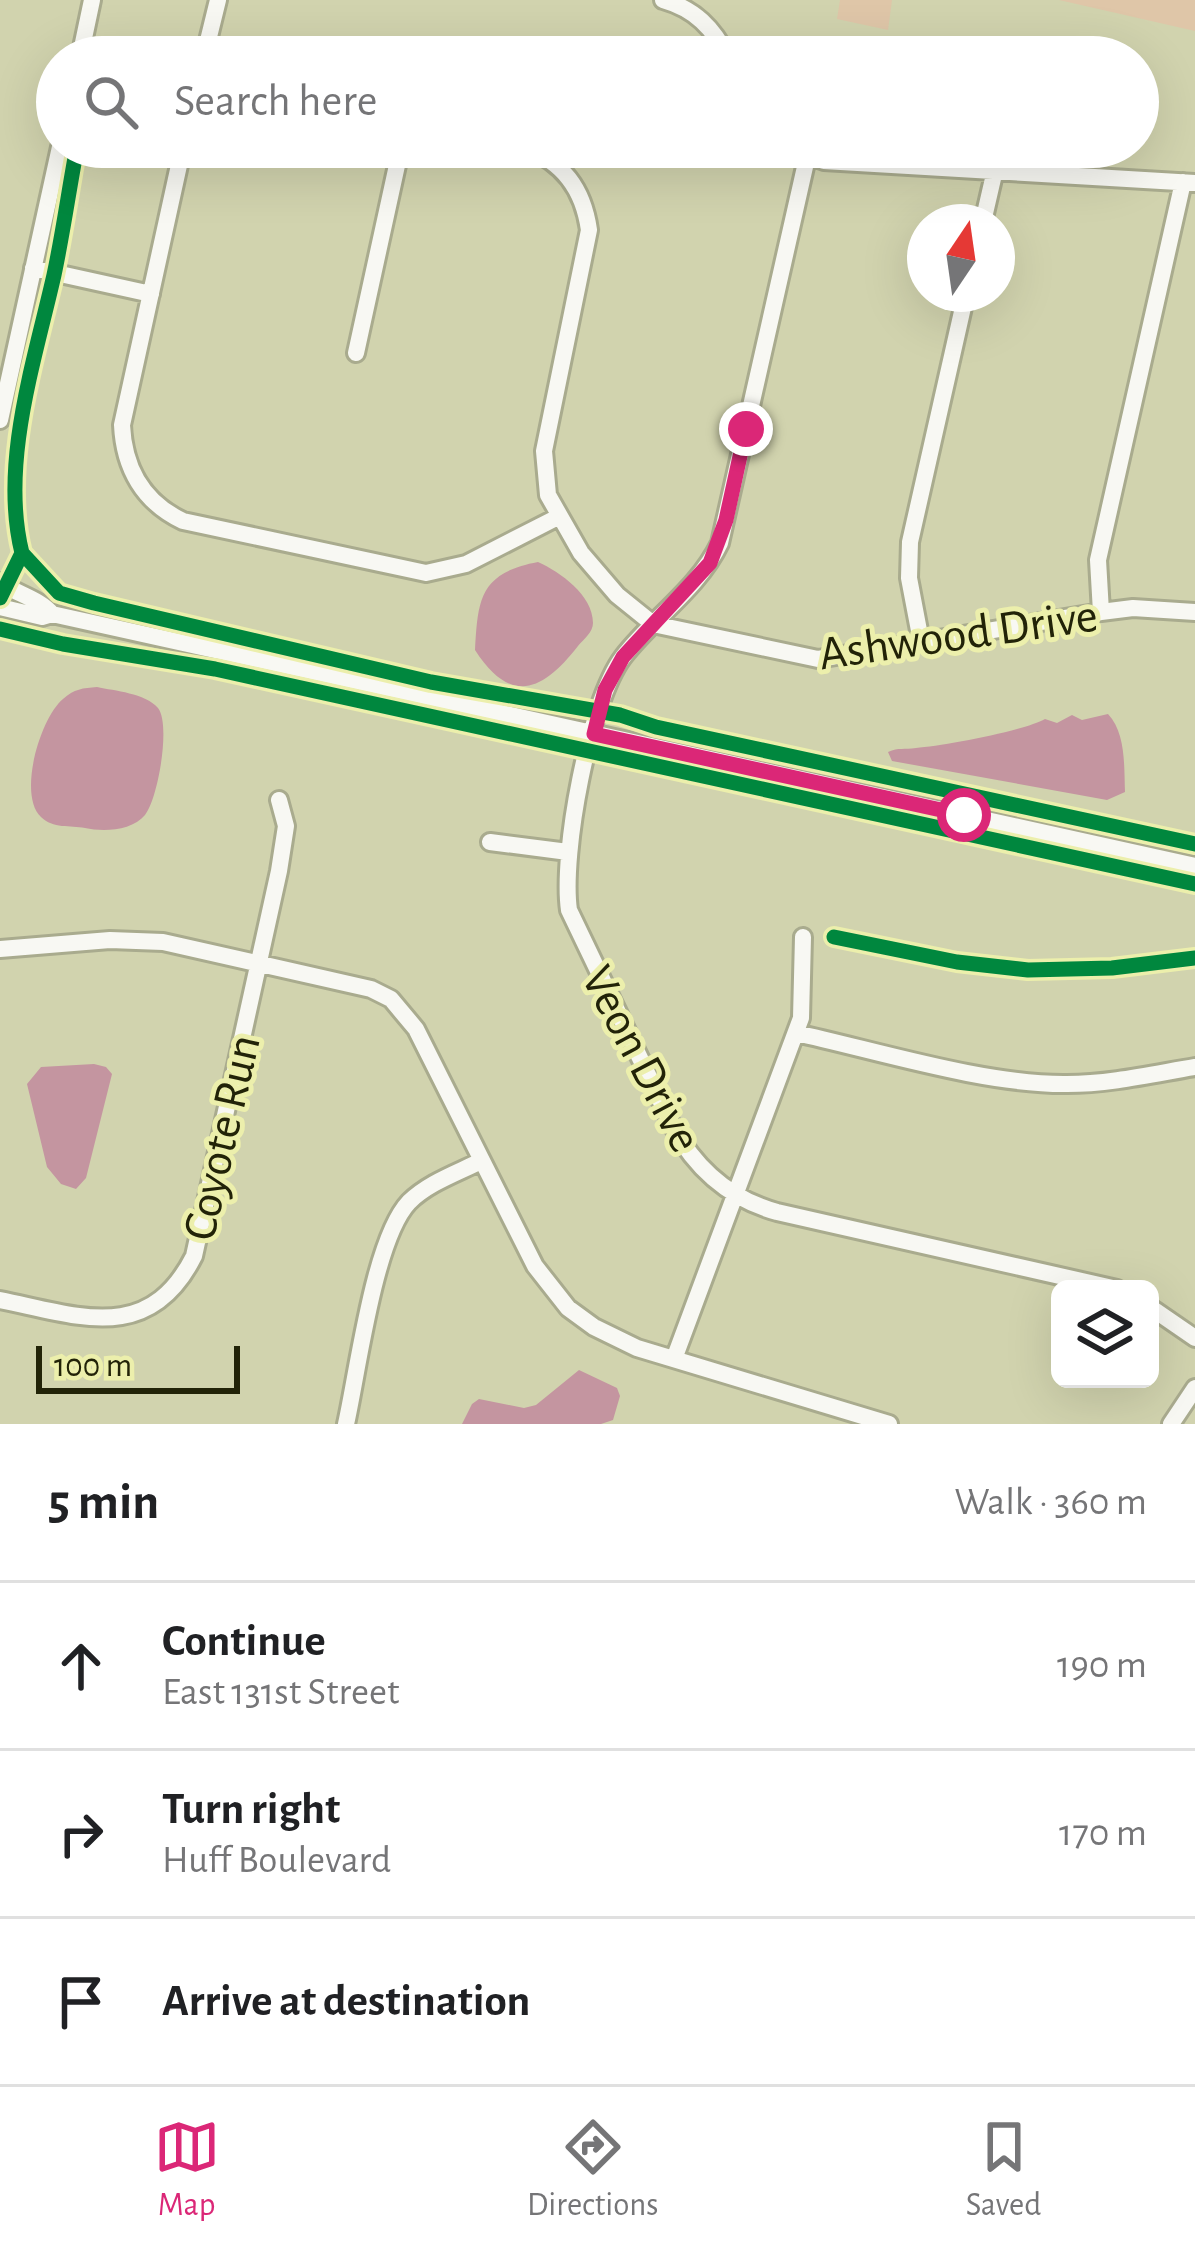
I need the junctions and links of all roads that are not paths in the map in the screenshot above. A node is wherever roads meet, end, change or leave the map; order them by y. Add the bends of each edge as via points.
1 (92, 0) edge
2 (218, 0) edge
3 (663, 0) edge
4 (84, 36) edge
5 (209, 36) edge
6 (715, 36) edge
7 (55, 168) edge
8 (178, 168) edge
9 (396, 168) edge
10 (561, 168) edge
11 (805, 168) edge
12 (964, 168) edge
13 (995, 170) junction
14 (1189, 182) edge
15 (987, 204) edge
16 (33, 268) junction
17 (151, 294) junction
18 (962, 312) edge
19 (356, 353) dead end
20 (0, 420) edge
21 (558, 518) junction
22 (0, 582) edge
23 (0, 608) edge
24 (1101, 612) junction
25 (1195, 612) edge
26 (52, 614) junction
27 (653, 624) junction
28 (921, 640) junction
29 (594, 734) junction
30 (279, 800) dead end
31 (490, 842) dead end
32 (568, 852) junction
33 (1195, 866) edge
34 (803, 937) dead end
35 (0, 949) edge
36 (259, 964) junction
37 (796, 1033) junction
38 (1195, 1066) edge
39 (481, 1161) junction
40 (735, 1194) junction
41 (1077, 1280) edge
42 (0, 1300) edge
43 (1159, 1313) edge
44 (1195, 1338) edge
45 (674, 1359) junction
46 (1195, 1388) edge
47 (346, 1424) edge
48 (890, 1424) edge
49 (1171, 1424) edge

1 - 4 street
2 - 5 street
3 - 6 street via 698,16
7 - 16 street
8 - 17 street
9 - 19 street
10 - 21 street via 582,199 589,230 544,452
11 - 27 street, Veon Drive via 719,542 710,563
12 - 13 street
13 - 14 street
13 - 15 street
14 - 24 street via 1100,548
16 - 17 street
16 - 20 street
17 - 21 street via 123,446 138,483 167,514 426,573 466,565
18 - 28 street via 910,542
21 - 27 street via 617,595
22 - 26 street
23 - 26 street
24 - 25 street, Ashwood Drive
24 - 28 street, Ashwood Drive
26 - 29 street
27 - 28 street, Ashwood Drive via 804,658
27 - 29 street, Veon Drive via 612,674
29 - 32 street, Veon Drive
29 - 33 street
30 - 36 street, Coyote Run via 285,837
31 - 32 street
32 - 40 street, Veon Drive via 567,898 577,933 682,1143
34 - 37 street
35 - 36 street via 146,940
36 - 39 street via 391,999 416,1029
36 - 42 street, Coyote Run via 184,1275 155,1305 124,1317
37 - 38 street via 1047,1084
37 - 40 street
39 - 45 street via 535,1266 568,1308 622,1342
39 - 47 street via 417,1195 396,1218
40 - 41 street, Veon Drive via 777,1212
40 - 45 street
43 - 44 street
45 - 48 street
46 - 49 street

